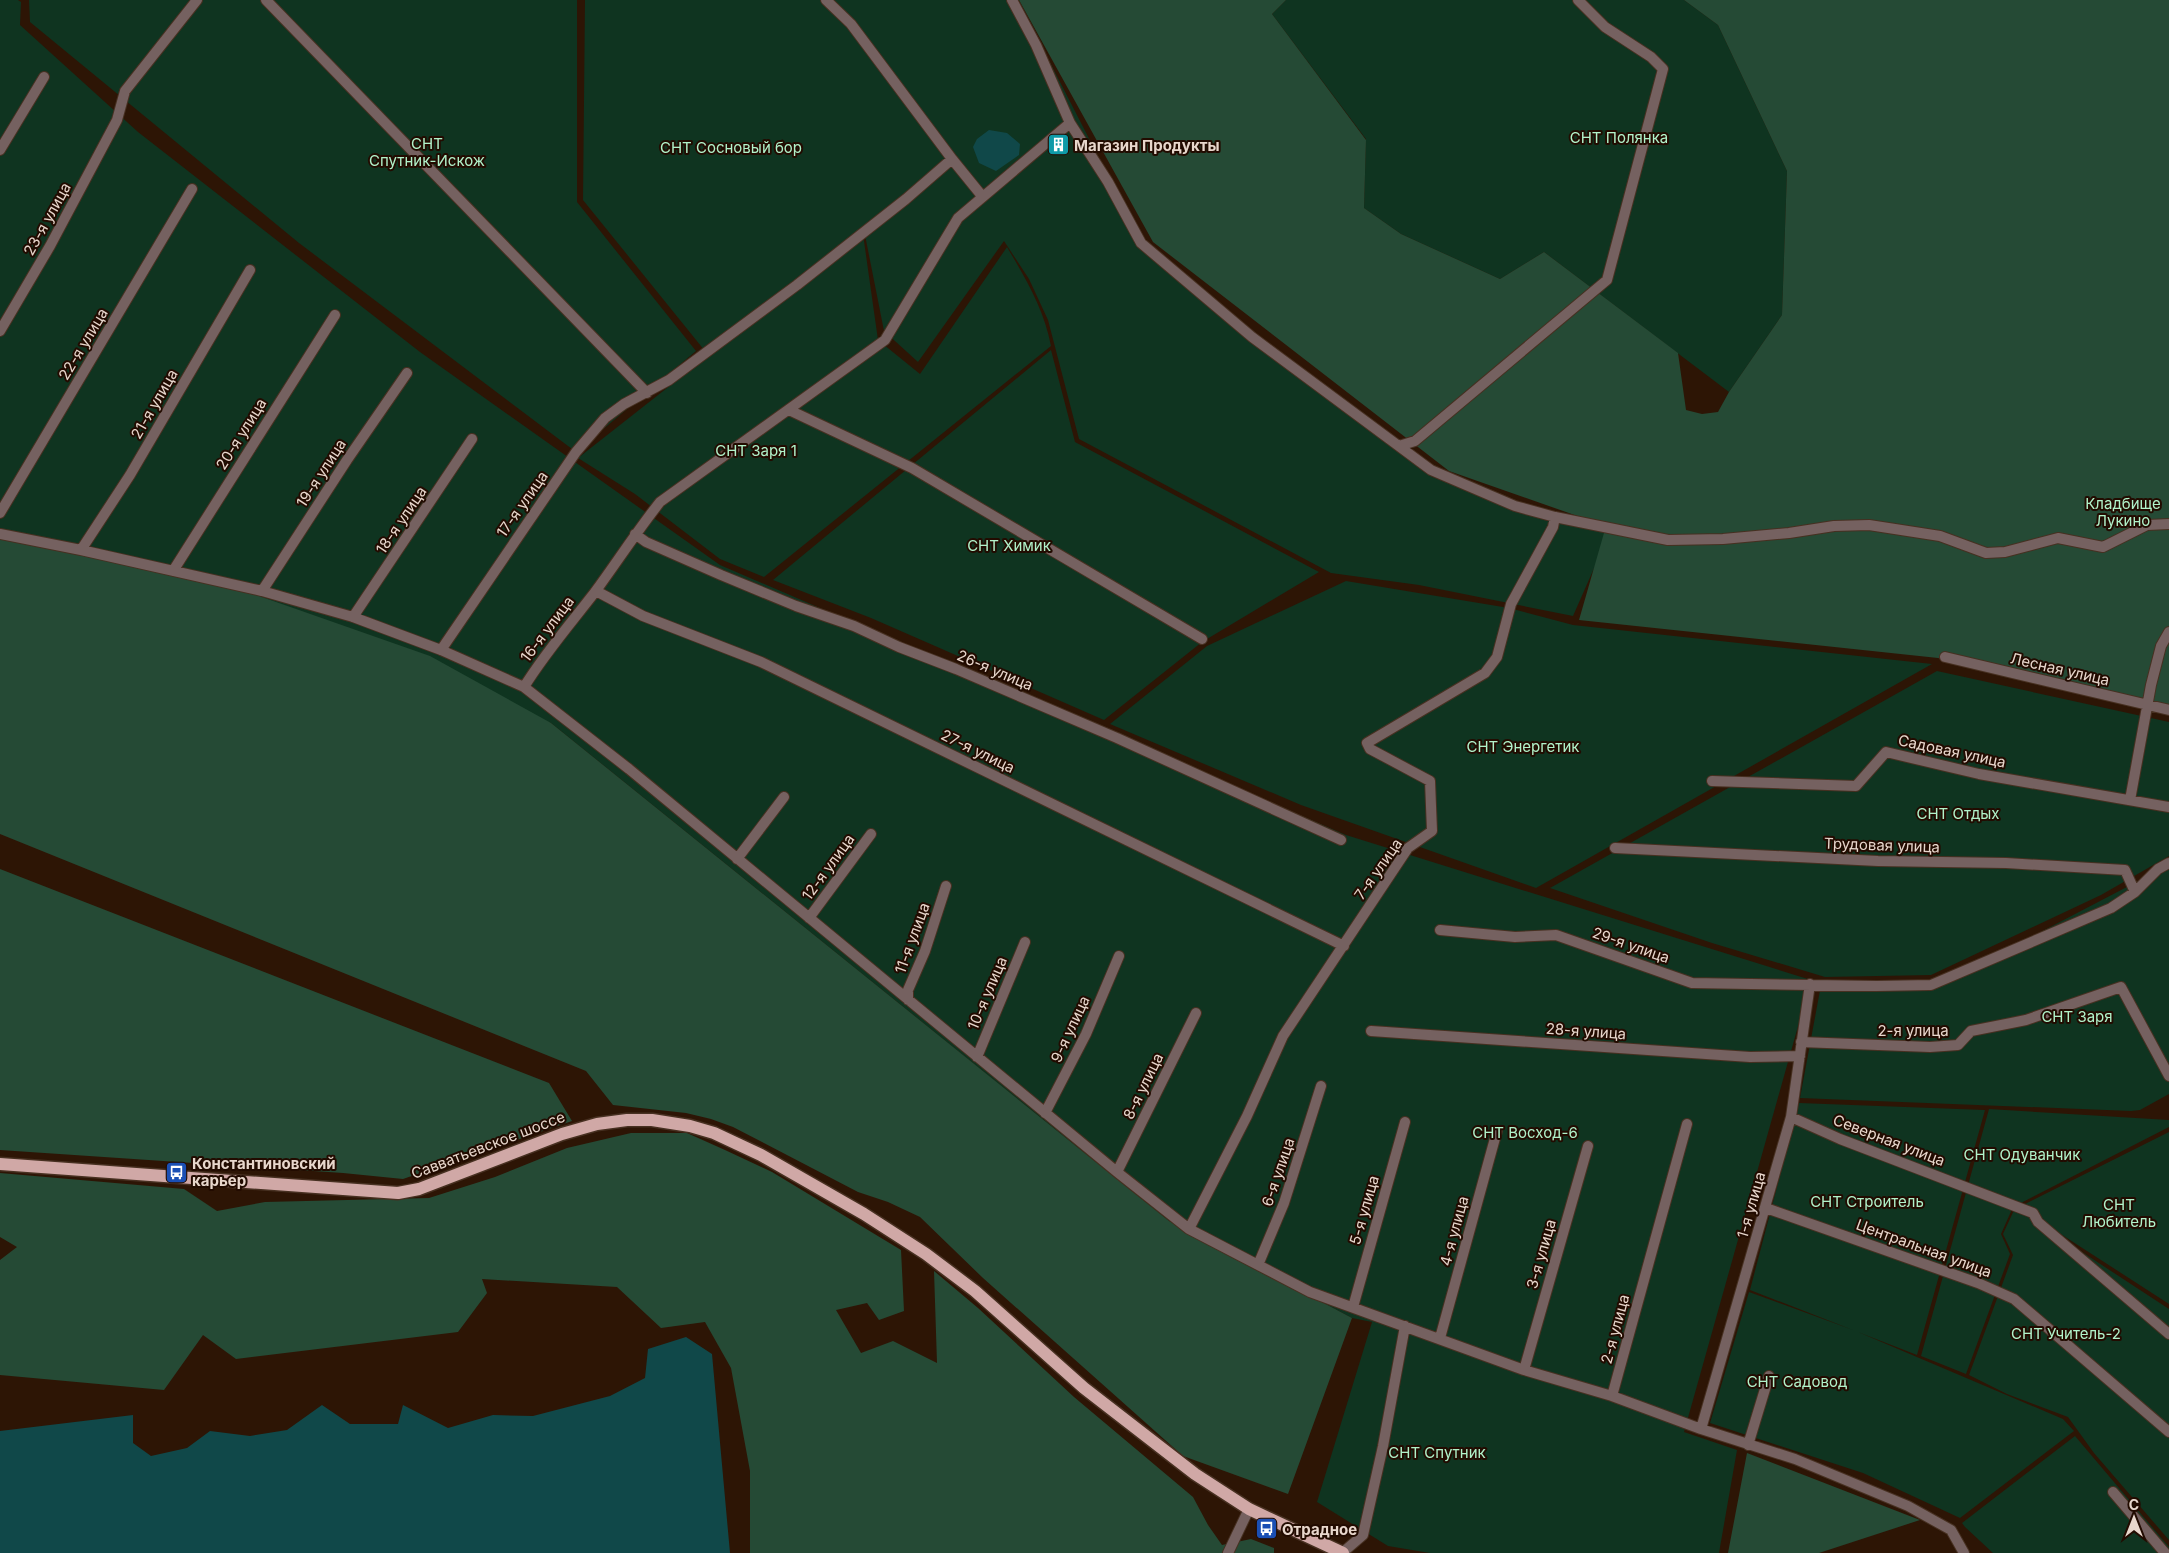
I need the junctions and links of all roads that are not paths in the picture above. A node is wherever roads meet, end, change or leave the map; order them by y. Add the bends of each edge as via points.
1 (197, 0) edge
2 (266, 0) edge
3 (826, 0) edge
4 (1012, 0) edge
5 (1578, 0) edge
6 (44, 77) dead end
7 (1070, 123) junction
8 (0, 150) edge
9 (952, 159) junction
10 (192, 189) dead end
11 (982, 196) junction
12 (250, 270) dead end
13 (334, 315) dead end
14 (0, 331) edge
15 (407, 372) dead end
16 (646, 393) junction
17 (789, 410) junction
18 (472, 439) dead end
19 (1399, 446) junction
20 (0, 513) edge
21 (1555, 518) junction
22 (2169, 524) edge
23 (0, 534) edge
24 (635, 534) junction
25 (81, 550) junction
26 (173, 571) junction
27 (596, 590) junction
28 (262, 591) junction
29 (353, 617) junction
30 (2169, 632) edge
31 (1202, 639) dead end
32 (441, 650) junction
33 (1945, 657) dead end
34 (524, 687) junction
35 (2148, 706) junction
36 (2169, 710) edge
37 (1712, 782) dead end
38 (784, 797) dead end
39 (2130, 800) junction
40 (2169, 807) edge
41 (871, 834) dead end
42 (1340, 840) dead end
43 (1615, 848) dead end
44 (737, 859) junction
45 (2169, 863) edge
46 (946, 886) dead end
47 (2135, 892) junction
48 (809, 918) junction
49 (1440, 930) dead end
50 (1025, 942) dead end
51 (1344, 946) junction
52 (1119, 956) dead end
53 (1812, 984) junction
54 (908, 1000) junction
55 (1196, 1013) dead end
56 (1371, 1031) dead end
57 (1802, 1042) junction
58 (1800, 1056) junction
59 (977, 1057) junction
60 (2169, 1076) edge
61 (1321, 1086) dead end
62 (1045, 1113) junction
63 (1791, 1117) junction
64 (1405, 1122) dead end
65 (1687, 1124) dead end
66 (1497, 1131) dead end
67 (1588, 1146) dead end
68 (0, 1164) edge
69 (1117, 1172) junction
70 (1766, 1208) junction
71 (1189, 1229) junction
72 (1258, 1265) junction
73 (1353, 1307) junction
74 (1405, 1326) junction
75 (2169, 1334) edge
76 (1440, 1338) junction
77 (1524, 1370) junction
78 (1769, 1376) dead end
79 (1612, 1396) junction
80 (1701, 1429) junction
81 (2169, 1432) edge
82 (1748, 1445) junction
83 (2113, 1492) dead end
84 (1250, 1509) junction
85 (1228, 1553) edge
86 (1343, 1553) edge
87 (1964, 1553) edge
88 (2165, 1553) edge

1 - 14 street, 23-я улица via 126,91 117,120 50,246
2 - 16 street
3 - 9 street via 851,24
4 - 7 street via 1036,45
5 - 19 street via 1605,27 1651,57 1663,69 1607,280 1415,441
6 - 8 street
7 - 11 street, 16-я улица
7 - 19 street via 1108,182 1141,243 1252,337
9 - 11 street
9 - 16 street, 17-я улица via 797,285 669,380
10 - 20 street, 22-я улица
11 - 17 street, 16-я улица via 958,218 885,340
12 - 25 street, 21-я улица via 130,475
13 - 26 street, 20-я улица
15 - 28 street, 19-я улица
16 - 32 street, 17-я улица via 606,418 576,452
17 - 24 street, 16-я улица via 660,502
17 - 31 street via 912,468
18 - 29 street, 18-я улица
19 - 21 street via 1431,470 1515,506
21 - 22 street via 1668,540 1869,525 1940,536 1986,553 2005,552 2058,538 2103,547 2147,525
21 - 51 street, 7-я улица via 1511,604 1497,658 1485,673 1367,743 1370,749 1430,781 1432,831 1408,848
23 - 25 street
24 - 27 street, 16-я улица
24 - 42 street, 26-я улица via 721,575 854,626 1116,738
25 - 26 street
26 - 28 street
27 - 34 street, 16-я улица
27 - 51 street, 27-я улица via 644,616 761,662
28 - 29 street
29 - 32 street
30 - 35 street via 2161,646
32 - 34 street
33 - 35 street, Лесная улица
34 - 44 street
35 - 36 street, Лесная улица
35 - 39 street
37 - 39 street, Садовая улица via 1856,786 1886,752 1980,774
38 - 44 street
39 - 40 street, Садовая улица
41 - 48 street, 12-я улица
43 - 47 street, Трудовая улица via 2125,870
44 - 48 street
45 - 47 street, 29-я улица via 2158,869
46 - 54 street, 11-я улица via 925,951 908,990
47 - 53 street, 29-я улица via 2111,908 1931,985
48 - 54 street
49 - 53 street, 29-я улица via 1515,937 1556,935 1692,983
50 - 59 street, 10-я улица
51 - 71 street, 7-я улица via 1283,1036 1247,1116
52 - 62 street, 9-я улица via 1086,1034
53 - 57 street, 1-я улица
54 - 59 street
55 - 69 street, 8-я улица
56 - 58 street, 28-я улица via 1750,1057
57 - 58 street, 1-я улица
57 - 60 street, 2-я улица via 1930,1048 1958,1045 1971,1031 2026,1020 2121,987
58 - 63 street, 1-я улица
59 - 62 street
61 - 72 street, 6-я улица via 1284,1203
62 - 69 street
63 - 70 street, 1-я улица
63 - 75 street, Северная улица via 1840,1139 2033,1212 2038,1222
64 - 73 street, 5-я улица
65 - 79 street, 2-я улица
66 - 76 street, 4-я улица
67 - 77 street, 3-я улица
68 - 84 main road, Савватьевское шоссе via 405,1193 579,1128 627,1120 665,1121 702,1129 743,1146 864,1214 949,1270 1084,1388 1180,1463
69 - 71 street
70 - 80 street, 1-я улица
70 - 81 street, Центральная улица via 1978,1283 2014,1299
71 - 72 street
72 - 73 street via 1310,1292
73 - 74 street
74 - 76 street
74 - 86 street via 1363,1535
76 - 77 street
77 - 79 street
78 - 82 street
79 - 80 street
80 - 82 street
82 - 87 street via 1795,1459 1908,1506 1951,1530
83 - 88 street
84 - 85 street
84 - 86 main road, Савватьевское шоссе

